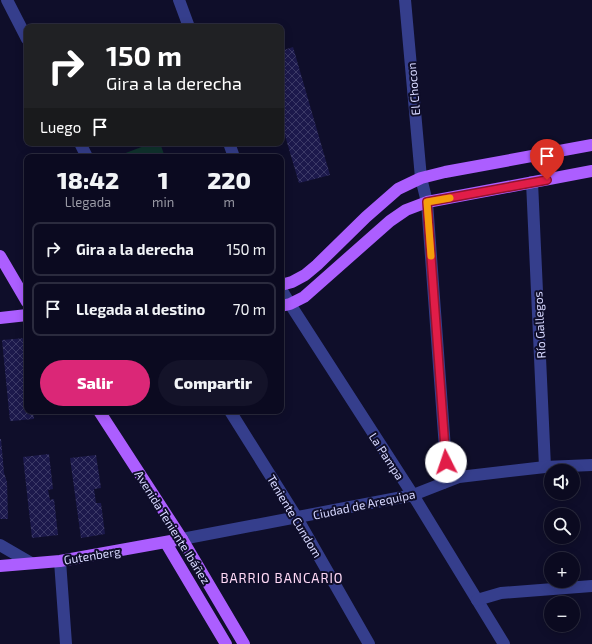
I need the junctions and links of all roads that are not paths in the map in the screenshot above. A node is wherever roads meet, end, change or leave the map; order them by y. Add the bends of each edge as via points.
1 (7, 0) edge
2 (179, 0) edge
3 (405, 0) edge
4 (188, 24) edge
5 (24, 33) edge
6 (592, 145) edge
7 (592, 171) edge
8 (421, 178) junction
9 (532, 182) junction
10 (427, 202) junction
11 (0, 256) edge
12 (284, 284) edge
13 (24, 297) edge
14 (285, 305) edge
15 (24, 315) edge
16 (0, 318) edge
17 (101, 414) edge
18 (232, 414) edge
19 (545, 464) edge
20 (592, 465) edge
21 (580, 466) edge
22 (544, 468) edge
23 (443, 483) junction
24 (413, 496) junction
25 (297, 518) junction
26 (182, 539) junction
27 (166, 543) junction
28 (0, 545) edge
29 (60, 561) junction
30 (31, 563) junction
31 (0, 566) edge
32 (592, 586) edge
33 (477, 600) junction
34 (66, 644) edge
35 (226, 644) edge
36 (244, 644) edge
37 (369, 644) edge
38 (504, 644) edge

1 - 5 street
2 - 4 street
3 - 8 street, El Chocon
6 - 8 main road
7 - 9 main road
8 - 10 street, El Chocon
8 - 12 main road via 398,189 305,275
9 - 10 main road
9 - 19 street, Río Gallegos
10 - 14 main road via 406,210 390,221 304,297
10 - 23 street, El Chocon via 446,462
11 - 13 main road
14 - 24 street, La Pampa
15 - 16 main road
17 - 26 main road, Avenida Teniente Ibáñez
18 - 25 street, Teniente Cundom
20 - 21 street, Ciudad de Arequipa
22 - 23 street, Ciudad de Arequipa via 459,477
23 - 24 street, Ciudad de Arequipa
24 - 25 street, Ciudad de Arequipa
24 - 33 street, La Pampa
25 - 26 street, Ciudad de Arequipa
25 - 37 street, Teniente Cundom
26 - 27 main road, Gutenberg
26 - 36 main road, Avenida Teniente Ibáñez
27 - 29 main road, Gutenberg
27 - 35 main road, Avenida Teniente Ibáñez
28 - 30 street
29 - 30 main road, Gutenberg
29 - 34 street
30 - 31 main road, Gutenberg
32 - 33 street via 500,593
33 - 38 street, La Pampa

